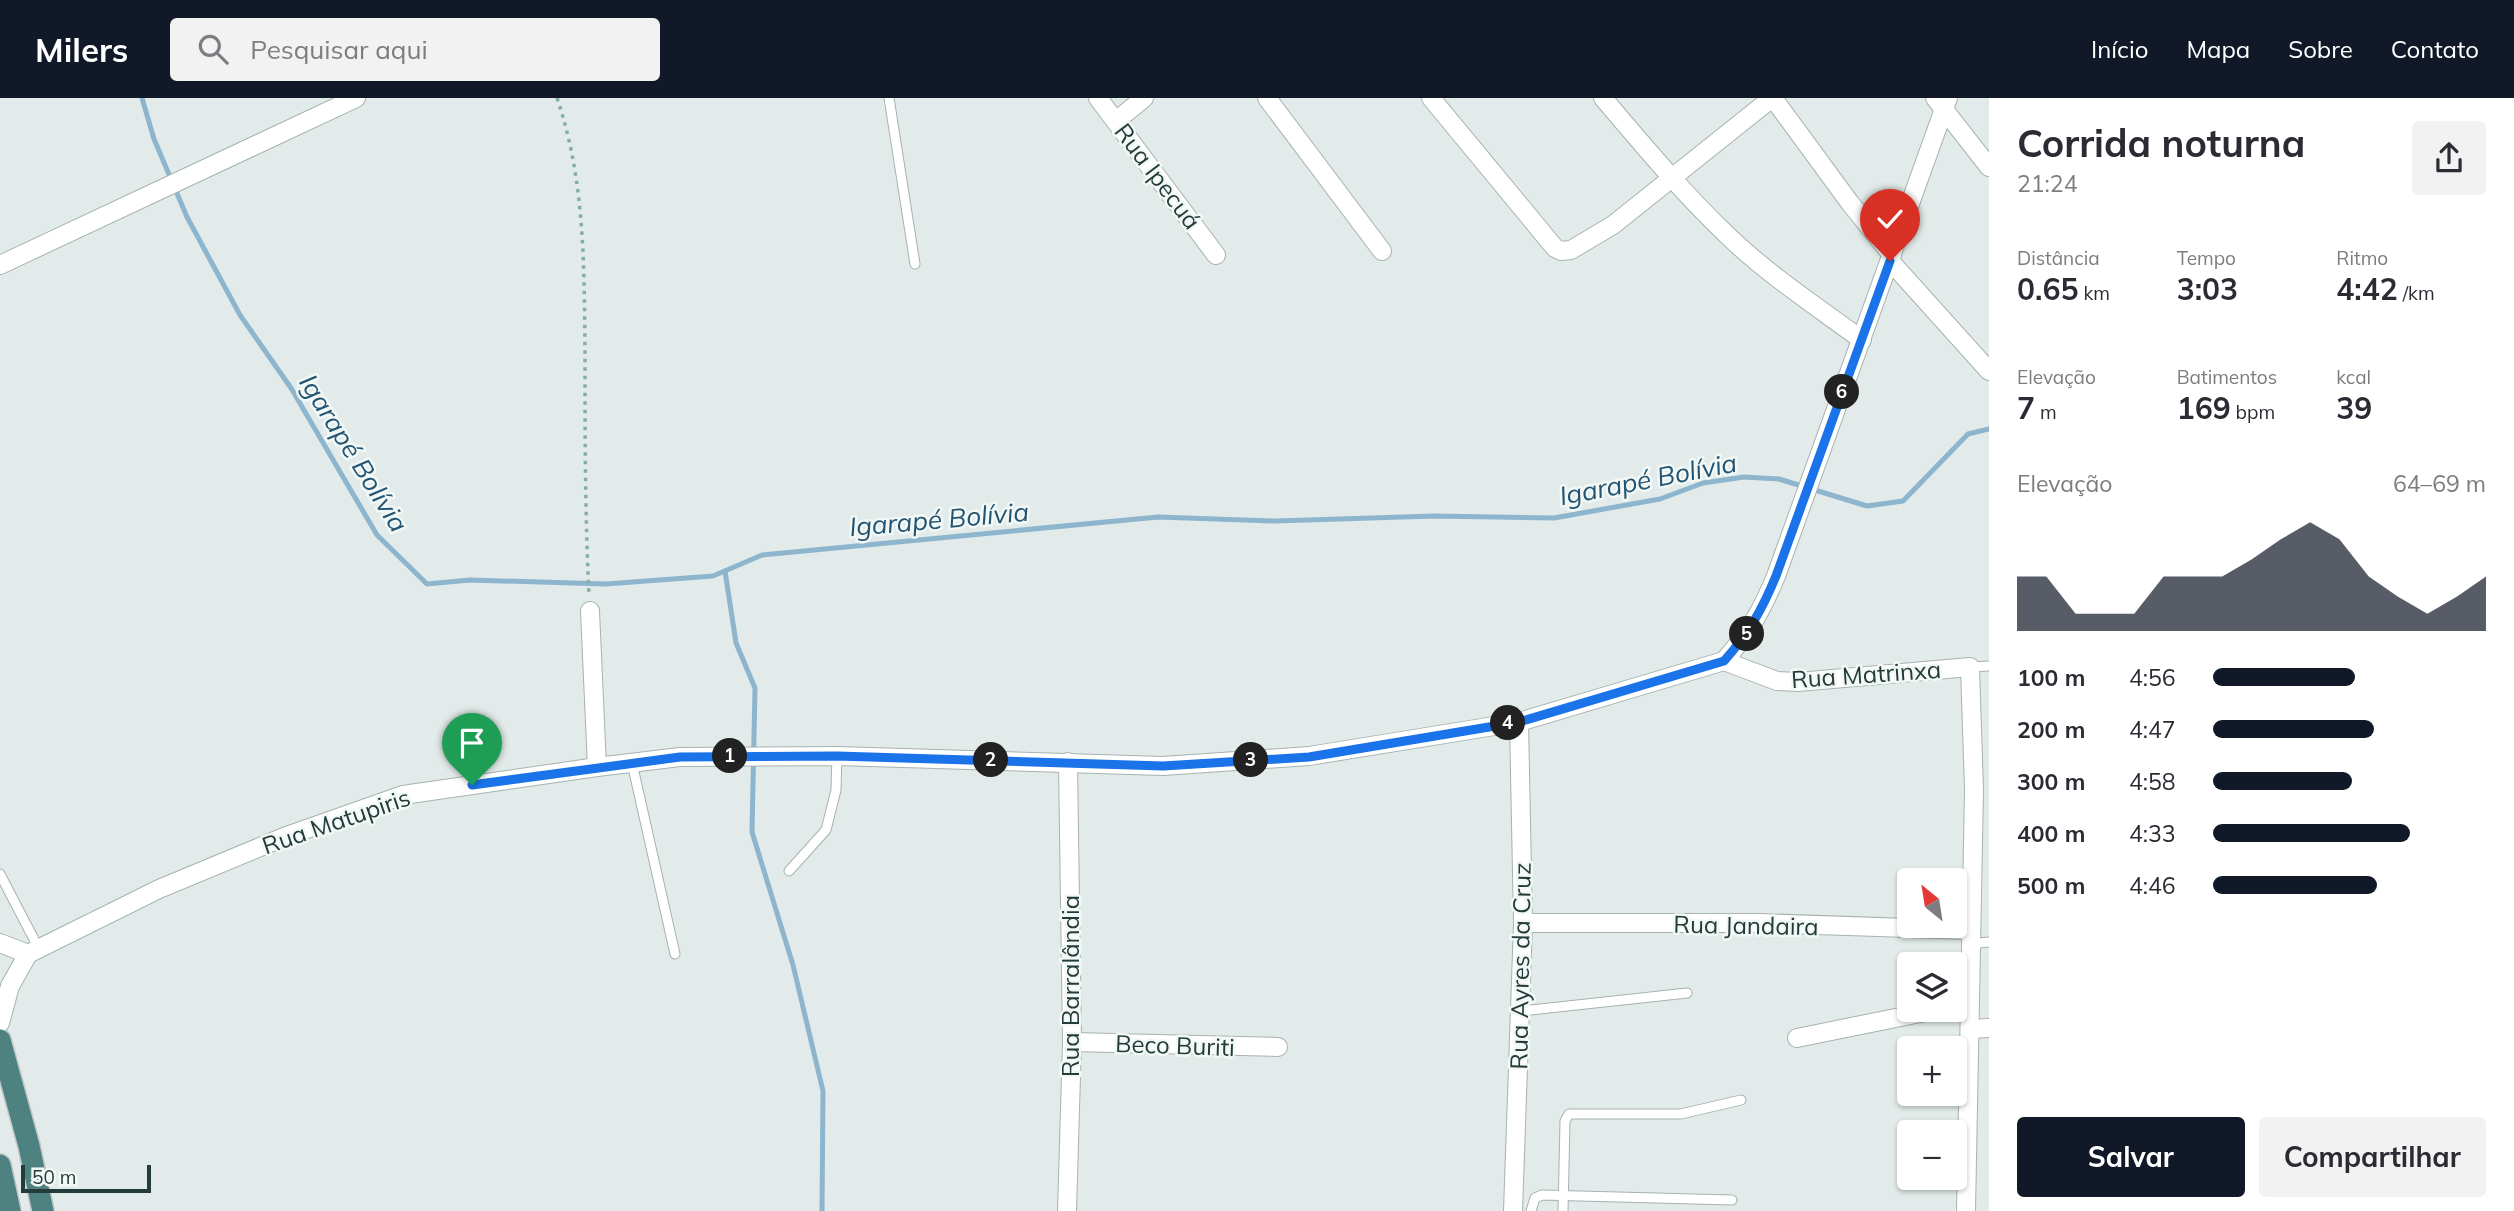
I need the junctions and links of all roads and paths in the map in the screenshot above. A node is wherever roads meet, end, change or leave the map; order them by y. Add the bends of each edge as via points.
1 (356, 98) edge
2 (557, 98) edge
3 (889, 98) edge
4 (1098, 98) edge
5 (1144, 98) edge
6 (1267, 98) edge
7 (1431, 98) edge
8 (1603, 98) edge
9 (1772, 98) edge
10 (1942, 102) edge
11 (1116, 121) junction
12 (1989, 167) edge
13 (1671, 179) junction
14 (1382, 251) dead end
15 (1216, 255) dead end
16 (1891, 258) junction
17 (915, 264) dead end
18 (0, 265) edge
19 (1862, 340) junction
20 (1989, 371) edge
21 (590, 611) joint
22 (1724, 661) junction
23 (1989, 666) edge
24 (1970, 667) junction
25 (1519, 722) junction
26 (837, 756) junction
27 (1068, 762) junction
28 (632, 763) junction
29 (597, 766) junction
30 (789, 870) dead end
31 (0, 874) edge
32 (1522, 923) junction
33 (1970, 937) junction
34 (1989, 942) edge
35 (0, 943) edge
36 (34, 951) junction
37 (675, 954) dead end
38 (1967, 966) edge
39 (1687, 993) dead end
40 (1521, 1011) junction
41 (1897, 1018) edge
42 (1967, 1018) edge
43 (0, 1023) edge
44 (1989, 1028) edge
45 (1970, 1029) junction
46 (1797, 1038) dead end
47 (0, 1040) edge
48 (1072, 1042) junction
49 (1278, 1047) dead end
50 (1741, 1100) dead end
51 (0, 1165) edge
52 (1564, 1196) junction
53 (1732, 1200) dead end
54 (10, 1211) edge
55 (43, 1211) edge
56 (1067, 1211) edge
57 (1513, 1211) edge
58 (1531, 1211) edge
59 (1563, 1211) edge
60 (1966, 1211) edge

1 - 18 street
2 - 21 path via 568,130 584,237
3 - 17 lane
4 - 11 street, Rua Ipecuá
5 - 11 street
6 - 14 street
7 - 13 street via 1561,251 1571,250 1613,225
8 - 13 street
9 - 13 street
9 - 16 street
10 - 12 street
10 - 16 street
11 - 15 street, Rua Ipecuá
13 - 19 street via 1782,282
16 - 19 street
16 - 20 street
19 - 22 street via 1762,609
21 - 29 street
22 - 24 street, Rua Matrinxa via 1777,681 1798,682
22 - 25 street, Rua Matupiris
23 - 24 lane
24 - 33 street via 1974,790
25 - 27 street, Rua Matupiris via 1309,757 1163,766
25 - 32 street, Rua Ayres da Cruz
26 - 27 street, Rua Matupiris
26 - 28 street, Rua Matupiris via 680,757
26 - 30 lane via 836,790 826,830
27 - 48 street, Rua Barralândia
28 - 29 street, Rua Matupiris
28 - 37 lane
29 - 36 street, Rua Matupiris via 403,795 355,810 159,890
31 - 36 lane
32 - 33 street, Rua Jandaira via 1759,923
32 - 40 street, Rua Ayres da Cruz
33 - 34 lane
33 - 38 street
35 - 36 street
36 - 43 street via 10,986
39 - 40 lane
40 - 57 street, Rua Ayres da Cruz
41 - 46 street
42 - 45 street
44 - 45 street
45 - 60 street
47 - 55 highway
48 - 49 street, Beco Buriti
48 - 56 street, Rua Barralândia
50 - 52 lane via 1681,1114 1569,1114 1565,1121
51 - 54 highway
52 - 53 lane
52 - 58 lane via 1535,1198
52 - 59 lane

